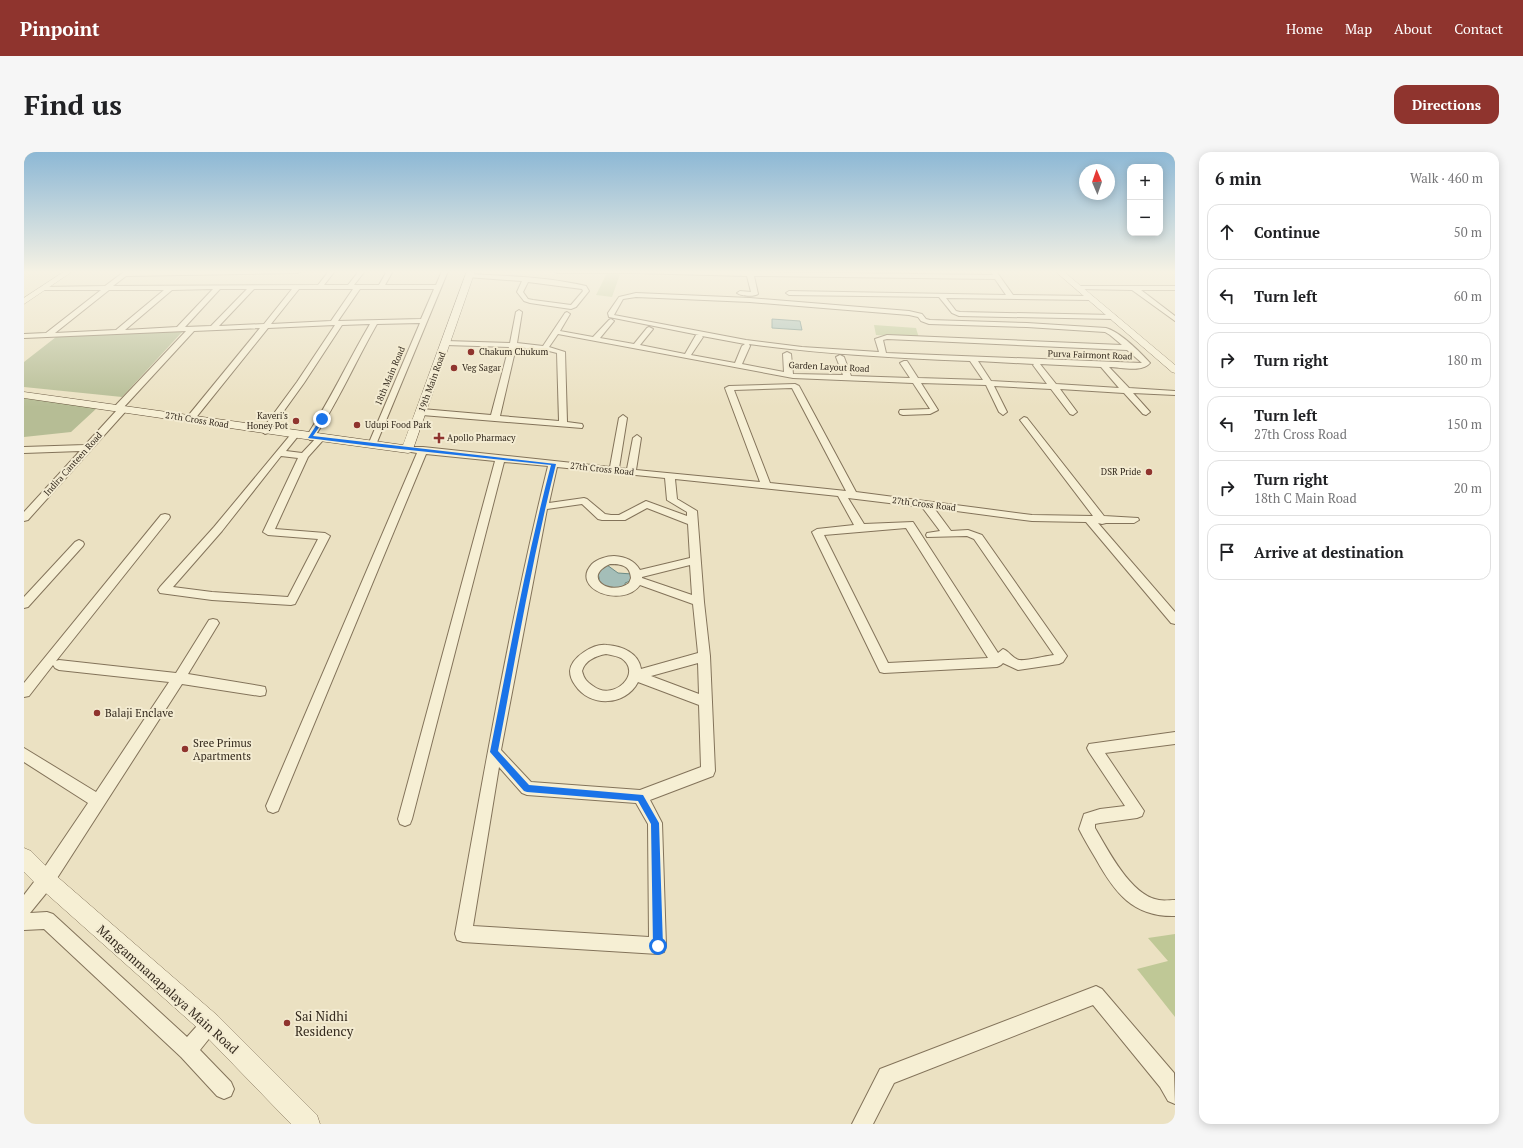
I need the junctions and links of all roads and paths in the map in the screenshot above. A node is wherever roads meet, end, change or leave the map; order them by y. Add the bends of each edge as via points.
1 (70, 316) edge
2 (136, 316) edge
3 (191, 316) edge
4 (224, 316) edge
5 (273, 316) edge
6 (339, 316) edge
7 (426, 316) edge
8 (455, 316) edge
9 (518, 316) edge
10 (565, 316) edge
11 (613, 316) edge
12 (921, 316) edge
13 (961, 316) edge
14 (1081, 316) edge
15 (1114, 317) joint
16 (424, 321) junction
17 (611, 321) dead end
18 (375, 322) junction
19 (336, 323) junction
20 (966, 323) junction
21 (266, 325) junction
22 (193, 328) junction
23 (213, 328) junction
24 (179, 329) junction
25 (649, 329) dead end
26 (119, 331) junction
27 (556, 332) junction
28 (48, 334) junction
29 (24, 336) edge
30 (698, 337) dead end
31 (595, 339) junction
32 (446, 343) junction
33 (513, 345) junction
34 (636, 346) junction
35 (746, 346) dead end
36 (545, 348) junction
37 (1130, 348) junction
38 (1150, 348) junction
39 (787, 354) dead end
40 (883, 355) junction
41 (687, 356) junction
42 (840, 357) dead end
43 (974, 361) dead end
44 (904, 363) dead end
45 (1037, 365) dead end
46 (737, 366) junction
47 (1105, 367) dead end
48 (1175, 370) edge
49 (788, 375) junction
50 (848, 378) junction
51 (915, 380) junction
52 (989, 383) junction
53 (1053, 387) junction
54 (1126, 391) junction
55 (1175, 393) edge
56 (24, 395) edge
57 (120, 408) junction
58 (422, 412) junction
59 (903, 412) dead end
60 (1003, 412) dead end
61 (1073, 412) dead end
62 (1146, 412) dead end
63 (191, 418) junction
64 (495, 418) junction
65 (623, 418) dead end
66 (1024, 420) dead end
67 (563, 424) junction
68 (579, 426) dead end
69 (265, 431) junction
70 (295, 435) junction
71 (315, 437) junction
72 (637, 438) dead end
73 (372, 445) junction
74 (88, 448) junction
75 (619, 448) junction
76 (408, 449) junction
77 (24, 450) edge
78 (423, 450) junction
79 (635, 450) junction
80 (279, 453) junction
81 (304, 456) junction
82 (500, 459) junction
83 (553, 464) junction
84 (614, 470) junction
85 (631, 472) junction
86 (670, 476) junction
87 (766, 486) junction
88 (841, 493) junction
89 (854, 495) junction
90 (925, 504) junction
91 (24, 505) edge
92 (36, 505) junction
93 (542, 507) junction
94 (165, 517) dead end
95 (24, 518) edge
96 (1096, 520) junction
97 (1134, 520) dead end
98 (693, 522) junction
99 (861, 528) junction
100 (946, 533) junction
101 (930, 535) dead end
102 (79, 544) dead end
103 (695, 560) junction
104 (698, 602) junction
105 (24, 604) edge
106 (1175, 620) edge
107 (213, 623) dead end
108 (1004, 654) dead end
109 (704, 656) junction
110 (59, 665) dead end
111 (636, 676) junction
112 (179, 678) junction
113 (260, 691) dead end
114 (24, 692) edge
115 (706, 702) junction
116 (1175, 738) edge
117 (494, 752) junction
118 (24, 754) edge
119 (640, 797) junction
120 (98, 801) junction
121 (273, 806) dead end
122 (405, 819) dead end
123 (24, 858) edge
124 (46, 880) junction
125 (24, 908) edge
126 (1175, 908) edge
127 (24, 922) edge
128 (210, 1024) junction
129 (188, 1050) junction
130 (224, 1089) dead end
131 (1175, 1094) edge
132 (308, 1124) edge
133 (862, 1124) edge

1 - 28 street
2 - 26 street
3 - 24 street
4 - 23 street
5 - 21 street
6 - 19 street
7 - 16 street, 18th Main Road
8 - 32 main road, 19th Main Road
9 - 33 street
10 - 27 street
11 - 40 street, Purva Fairmont Road via 762,344
12 - 20 street, Purva Fairmont Road via 927,322
13 - 20 street
14 - 15 street
15 - 38 street
16 - 18 street
16 - 73 street, 18th Main Road
17 - 31 street
18 - 19 street
18 - 71 street via 322,419
19 - 21 street
19 - 69 street via 300,383
20 - 37 street, Purva Fairmont Road via 1100,329 1114,333
21 - 23 street
21 - 63 street
22 - 23 street
22 - 24 street
22 - 57 street, Indira Canteen Road
24 - 26 street
25 - 34 street
26 - 28 street
27 - 31 street, Garden Layout Road
27 - 36 street
28 - 29 street
30 - 41 street
31 - 34 street, Garden Layout Road
32 - 33 street
32 - 58 main road, 19th Main Road
33 - 36 street
33 - 64 street
34 - 41 street, Garden Layout Road
35 - 46 street
36 - 67 street via 561,352
37 - 38 street
37 - 40 street via 888,337 879,339
37 - 40 street, Purva Fairmont Road via 1146,364 1140,366
38 - 48 street
39 - 49 street
41 - 46 street, Garden Layout Road
42 - 50 street
43 - 52 street
44 - 51 street
45 - 53 street
46 - 49 street, Garden Layout Road
47 - 54 street
49 - 50 street, Garden Layout Road
50 - 51 street, Garden Layout Road
51 - 52 street, Garden Layout Road
51 - 59 street via 934,410
52 - 53 street, Garden Layout Road
52 - 60 street
53 - 54 street, Garden Layout Road
53 - 61 street
54 - 55 street, Garden Layout Road
54 - 62 street
56 - 57 main road, 27th Cross Road
57 - 63 main road, 27th Cross Road
57 - 74 street, Indira Canteen Road
58 - 64 street
58 - 76 main road, 19th Main Road
63 - 69 main road, 27th Cross Road
64 - 67 street
65 - 75 street
66 - 96 street
67 - 68 street
69 - 70 main road, 27th Cross Road
70 - 71 main road, 27th Cross Road
70 - 80 street
71 - 73 main road, 27th Cross Road
71 - 81 street
72 - 79 street
73 - 76 main road, 27th Cross Road
74 - 77 street
74 - 92 street, Indira Canteen Road
75 - 79 street
75 - 84 street
76 - 78 street, 27th Cross Road
78 - 82 street, 27th Cross Road
78 - 121 street
79 - 85 street
80 - 81 street
80 - 81 street via 218,529 164,590 291,601 325,536 268,532
82 - 83 street, 27th Cross Road
82 - 122 street
83 - 84 street, 27th Cross Road
83 - 93 street
84 - 85 street, 27th Cross Road
85 - 86 street, 27th Cross Road
86 - 87 street, 27th Cross Road
86 - 98 street via 672,500 692,511
87 - 88 street, 27th Cross Road
87 - 89 street via 729,388 795,386
88 - 89 street, 27th Cross Road
88 - 99 street
89 - 90 street, 27th Cross Road
90 - 96 street, 27th Cross Road via 1032,518
90 - 100 street
91 - 92 street
92 - 95 street, Indira Canteen Road
93 - 98 street via 584,500 602,517 621,518 646,504
93 - 117 street
94 - 114 street
96 - 97 street, 27th Cross Road
96 - 106 street
98 - 103 street
99 - 99 street via 817,532 884,668 997,662 909,524
100 - 101 street
100 - 108 street via 968,533 978,537 1061,656 1018,665 1008,660
102 - 105 street
103 - 104 street
103 - 104 street via 637,577
104 - 109 street
107 - 112 street
109 - 111 street
109 - 115 street
110 - 112 street
111 - 111 street via 628,689 620,694 601,696 581,685 577,667 581,660 592,652 616,650 631,660
111 - 115 street
112 - 113 street
112 - 120 street
115 - 119 street via 708,771
116 - 126 street via 1094,748 1137,811 1089,819 1087,829 1123,887 1144,904 1167,909
117 - 119 street via 527,788
117 - 119 street via 463,934 658,946 655,823
118 - 120 street
120 - 124 street
123 - 124 street, Mangammanapalaya Main Road
124 - 125 street
124 - 128 street, Mangammanapalaya Main Road
127 - 129 street via 47,920
128 - 129 street
128 - 132 street, Mangammanapalaya Main Road
129 - 130 street
131 - 133 street via 1167,1080 1096,995 887,1076

